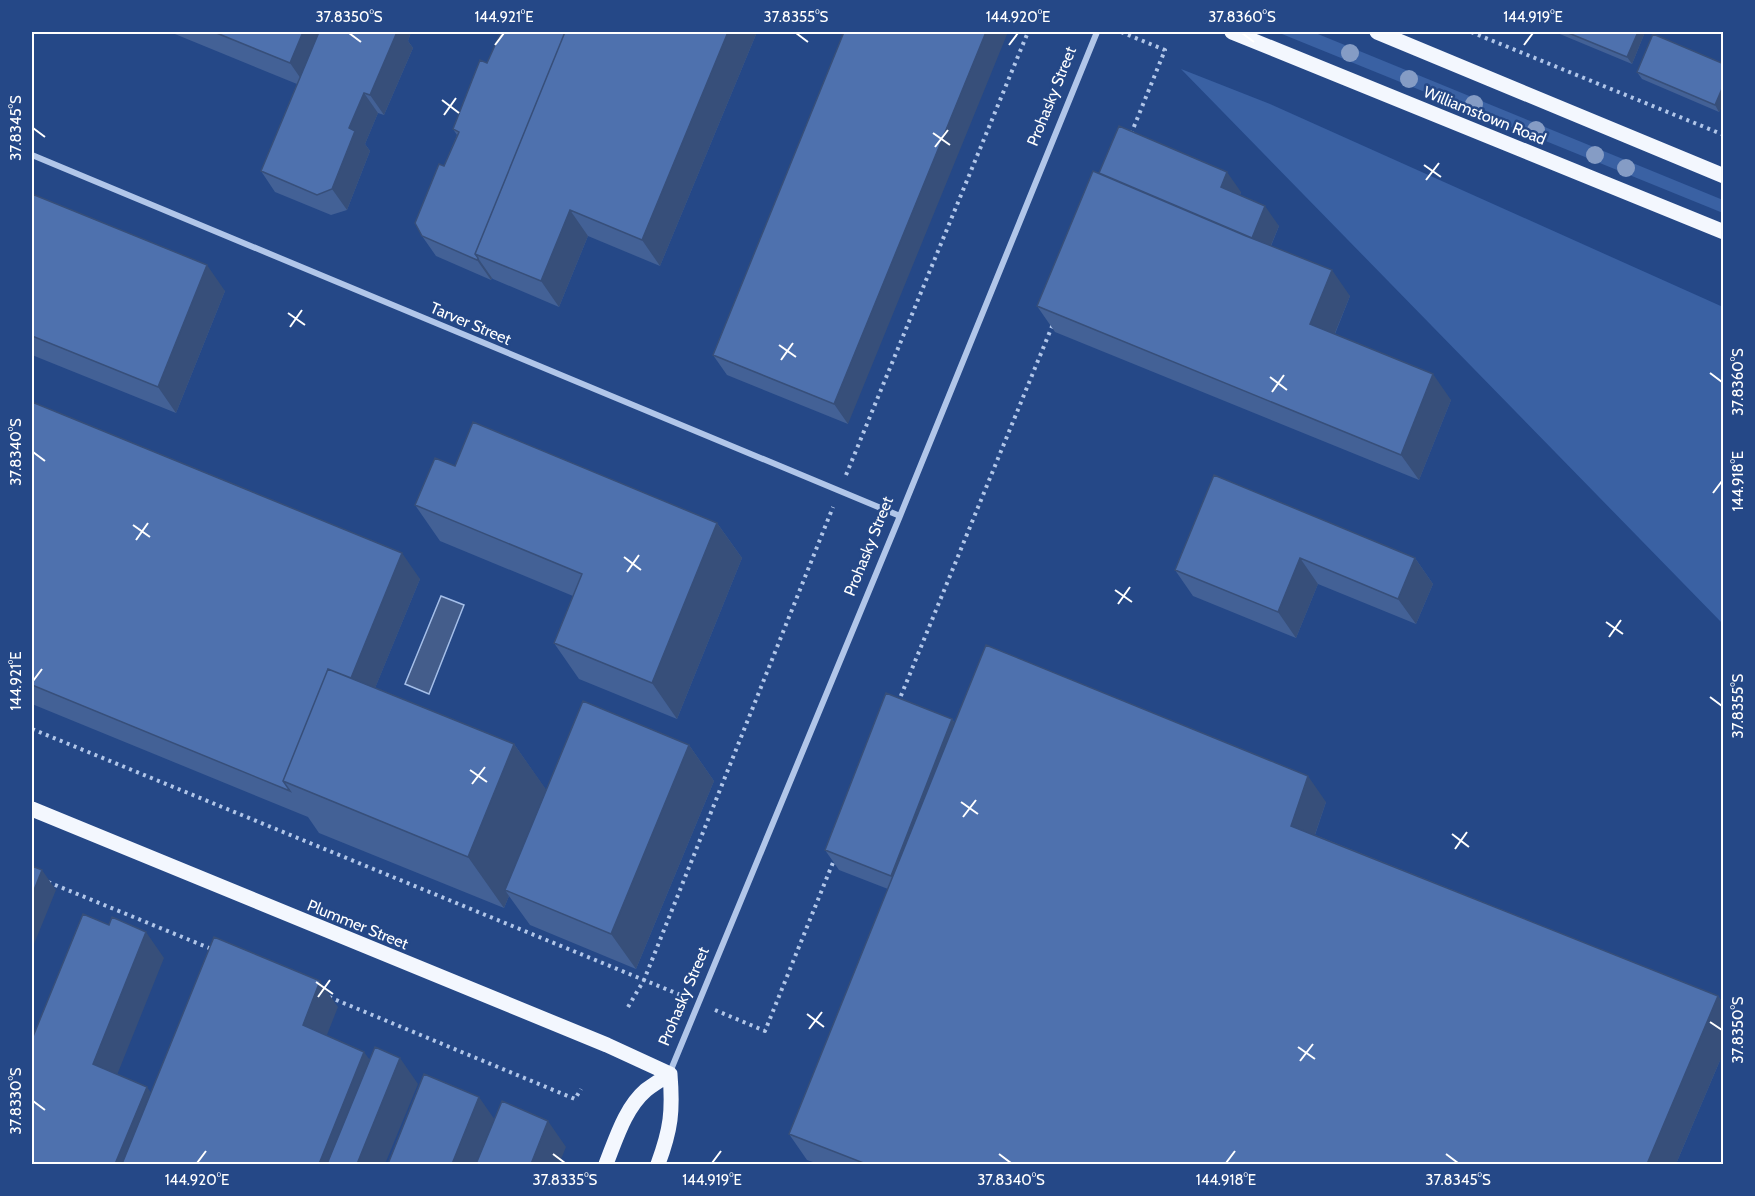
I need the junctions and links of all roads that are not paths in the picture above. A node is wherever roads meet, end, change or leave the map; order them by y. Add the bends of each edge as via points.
1 (1097, 32) edge
2 (1232, 32) edge
3 (1377, 32) edge
4 (32, 155) edge
5 (1724, 176) edge
6 (1724, 232) edge
7 (900, 516) junction
8 (32, 809) edge
9 (670, 1074) junction
10 (606, 1164) edge
11 (658, 1164) edge

1 - 7 street, Prohasky Street
2 - 6 main road, Williamstown Road
3 - 5 main road
4 - 7 street, Tarver Street
7 - 9 street, Prohasky Street
8 - 9 main road, Plummer Street
9 - 10 main road via 638,1099 624,1120
9 - 11 main road, Prohasky Street via 671,1121

